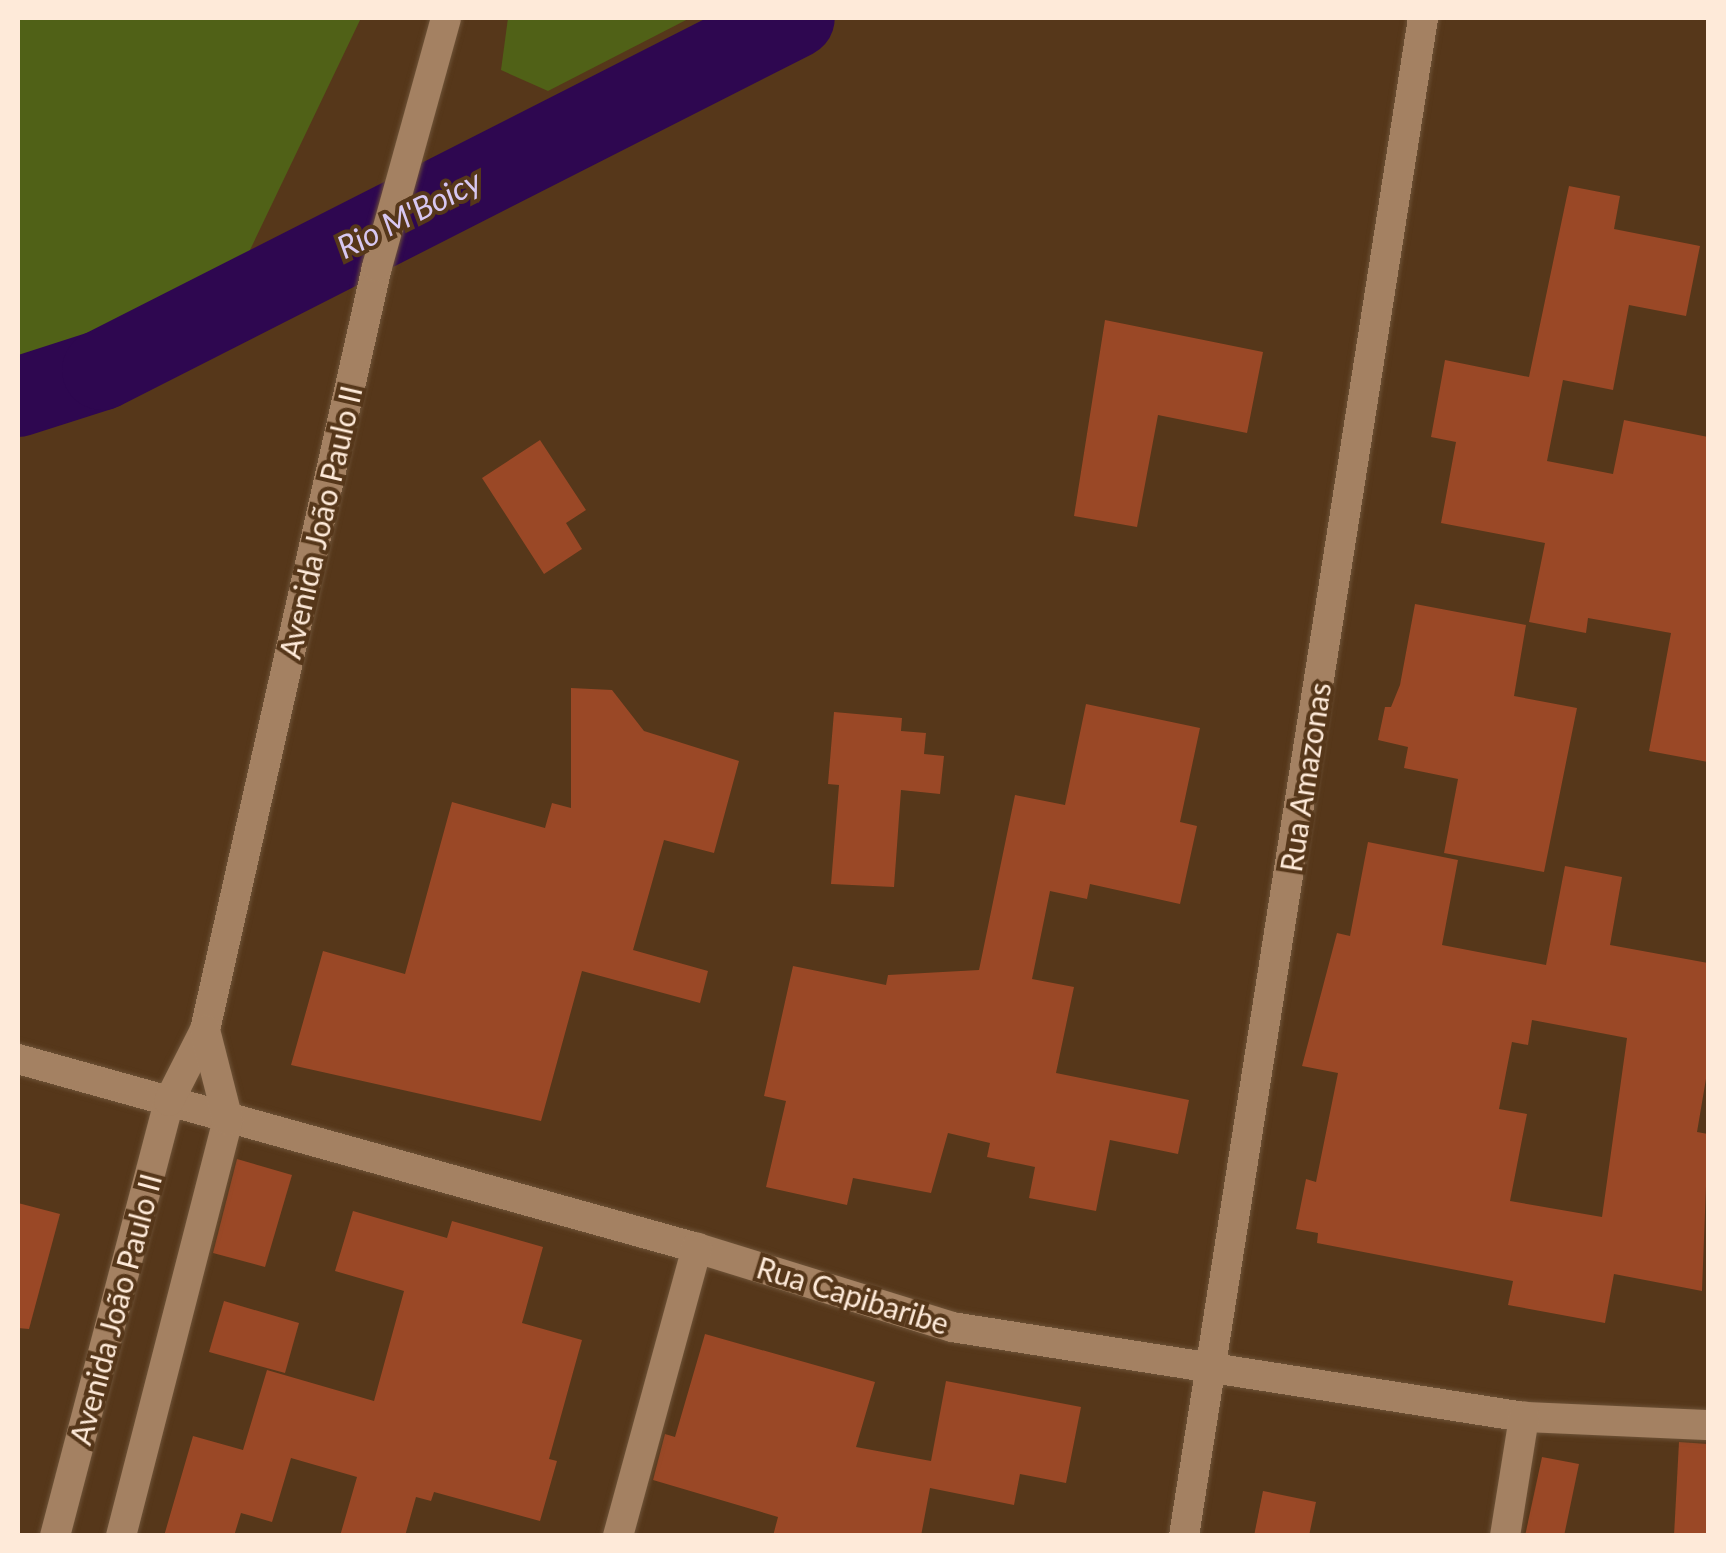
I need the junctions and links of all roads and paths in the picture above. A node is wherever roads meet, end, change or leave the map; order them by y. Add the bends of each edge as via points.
1 (446, 18) edge
2 (1420, 29) edge
3 (206, 1030) junction
4 (18, 1059) edge
5 (169, 1101) junction
6 (228, 1120) junction
7 (697, 1248) junction
8 (1214, 1364) junction
9 (1524, 1418) junction
10 (1708, 1425) edge
11 (56, 1536) edge
12 (121, 1536) edge
13 (618, 1536) edge
14 (1184, 1536) edge
15 (1506, 1536) edge

1 - 3 street, Avenida João Paulo II via 377,267
2 - 8 street, Rua Amazonas
3 - 5 street, Avenida João Paulo II
3 - 6 street, Avenida João Paulo II
4 - 5 street, Rua Capibaribe
5 - 6 street, Rua Capibaribe
5 - 11 street, Avenida João Paulo II
6 - 7 street, Rua Capibaribe
6 - 12 street, Avenida João Paulo II
7 - 8 street, Rua Capibaribe via 952,1326
7 - 13 street
8 - 9 street, Rua Capibaribe
8 - 14 street, Rua Amazonas
9 - 10 street, Rua Capibaribe
9 - 15 street

